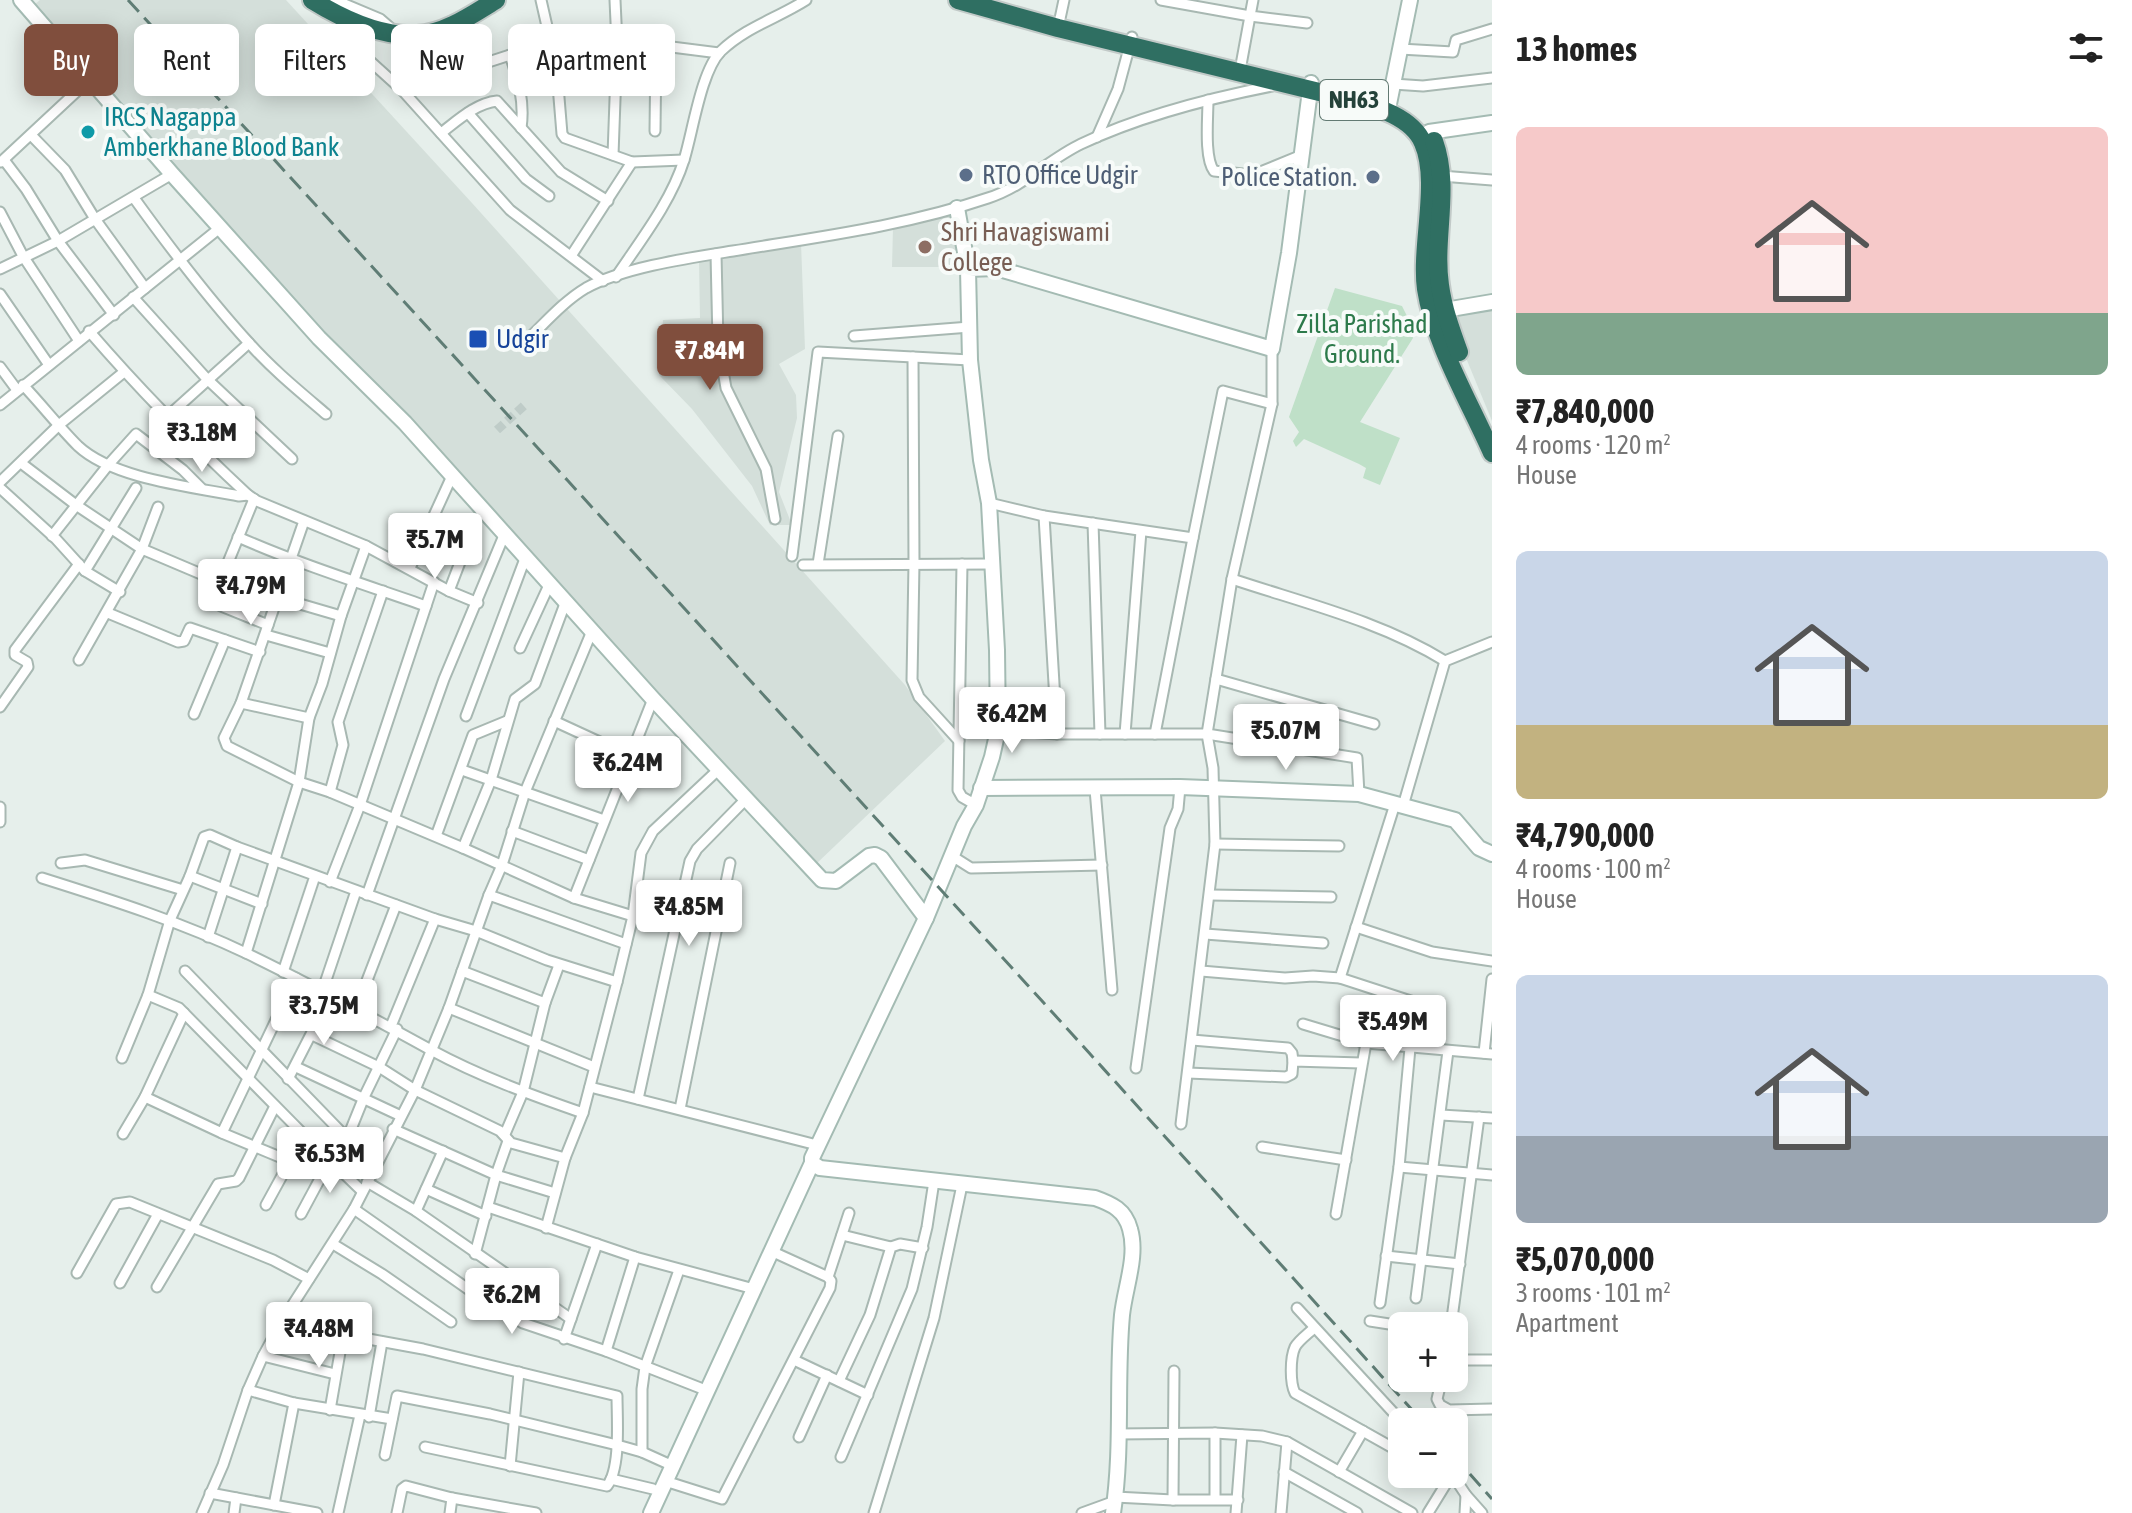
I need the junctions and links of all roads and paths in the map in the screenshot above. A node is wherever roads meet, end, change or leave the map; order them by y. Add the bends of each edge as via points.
1 (312, 0) edge
2 (336, 0) edge
3 (496, 0) edge
4 (541, 0) edge
5 (615, 0) edge
6 (806, 0) edge
7 (958, 0) edge
8 (992, 0) edge
9 (1064, 0) edge
10 (1161, 0) edge
11 (1253, 0) edge
12 (1410, 0) edge
13 (27, 3) edge
14 (1250, 16) junction
15 (1307, 23) dead end
16 (44, 24) edge
17 (453, 24) edge
18 (546, 24) edge
19 (616, 24) edge
20 (1059, 24) junction
21 (391, 28) edge
22 (1492, 29) edge
23 (391, 32) edge
24 (1130, 42) junction
25 (675, 47) edge
26 (1400, 49) junction
27 (719, 53) junction
28 (1241, 65) junction
29 (375, 66) edge
30 (1492, 78) edge
31 (391, 80) edge
32 (1282, 84) junction
33 (1393, 84) junction
34 (1311, 87) junction
35 (72, 96) edge
36 (103, 96) edge
37 (407, 96) edge
38 (521, 96) edge
39 (559, 96) edge
40 (615, 96) edge
41 (655, 96) edge
42 (1208, 100) junction
43 (1389, 104) junction
44 (468, 113) junction
45 (1492, 123) edge
46 (521, 128) junction
47 (655, 131) dead end
48 (1429, 132) junction
49 (441, 133) junction
50 (31, 135) junction
51 (1097, 137) junction
52 (613, 155) junction
53 (1302, 155) junction
54 (684, 160) junction
55 (2, 162) edge
56 (632, 162) junction
57 (172, 174) junction
58 (1441, 176) junction
59 (1492, 180) edge
60 (549, 196) dead end
61 (134, 198) junction
62 (608, 201) junction
63 (957, 208) junction
64 (0, 212) edge
65 (95, 219) junction
66 (221, 227) junction
67 (58, 241) junction
68 (716, 254) junction
69 (23, 256) junction
70 (571, 256) junction
71 (179, 260) junction
72 (0, 269) edge
73 (968, 269) junction
74 (616, 277) junction
75 (603, 281) junction
76 (145, 288) junction
77 (0, 294) edge
78 (133, 297) junction
79 (1492, 302) edge
80 (1445, 310) junction
81 (114, 315) junction
82 (970, 327) junction
83 (89, 331) junction
84 (854, 336) dead end
85 (518, 340) dead end
86 (79, 341) junction
87 (249, 343) junction
88 (1272, 349) junction
89 (913, 357) junction
90 (970, 360) junction
91 (49, 365) junction
92 (0, 367) edge
93 (124, 372) junction
94 (207, 379) junction
95 (20, 388) junction
96 (1272, 404) junction
97 (0, 405) edge
98 (326, 414) dead end
99 (168, 416) junction
100 (60, 424) junction
101 (838, 436) dead end
102 (1492, 436) edge
103 (1492, 453) edge
104 (292, 459) dead end
105 (21, 463) junction
106 (109, 464) junction
107 (452, 476) junction
108 (0, 485) edge
109 (136, 488) dead end
110 (201, 488) junction
111 (251, 497) junction
112 (989, 503) junction
113 (76, 505) junction
114 (158, 507) dead end
115 (1044, 516) junction
116 (775, 519) dead end
117 (304, 521) junction
118 (1093, 523) junction
119 (111, 528) junction
120 (472, 531) dead end
121 (1141, 531) junction
122 (505, 533) junction
123 (52, 536) junction
124 (238, 537) junction
125 (1193, 538) junction
126 (366, 546) junction
127 (142, 549) junction
128 (526, 556) junction
129 (792, 556) dead end
130 (290, 560) junction
131 (914, 563) junction
132 (818, 564) junction
133 (962, 564) junction
134 (992, 564) junction
135 (803, 565) dead end
136 (82, 568) junction
137 (410, 568) junction
138 (223, 573) junction
139 (1232, 579) junction
140 (354, 580) junction
141 (434, 582) junction
142 (550, 583) junction
143 (383, 591) junction
144 (449, 591) junction
145 (120, 592) junction
146 (276, 597) junction
147 (566, 601) junction
148 (478, 603) junction
149 (221, 606) dead end
150 (426, 606) junction
151 (108, 613) junction
152 (341, 616) junction
153 (267, 630) junction
154 (592, 631) junction
155 (225, 640) junction
156 (1492, 642) edge
157 (520, 648) dead end
158 (260, 652) junction
159 (330, 653) junction
160 (79, 660) dead end
161 (1445, 661) junction
162 (1216, 679) junction
163 (653, 699) junction
164 (241, 703) junction
165 (0, 707) edge
166 (194, 714) dead end
167 (466, 716) dead end
168 (309, 718) junction
169 (507, 721) junction
170 (554, 721) junction
171 (1374, 724) dead end
172 (998, 730) junction
173 (1057, 734) junction
174 (1100, 734) junction
175 (1125, 734) junction
176 (1155, 734) junction
177 (1207, 734) junction
178 (959, 741) junction
179 (630, 756) junction
180 (462, 770) junction
181 (718, 770) junction
182 (491, 780) junction
183 (299, 782) junction
184 (1180, 787) junction
185 (981, 788) junction
186 (1213, 788) junction
187 (1095, 789) junction
188 (330, 792) junction
189 (525, 792) junction
190 (1359, 794) junction
191 (746, 799) junction
192 (360, 805) junction
193 (976, 805) junction
194 (1399, 805) junction
195 (0, 807) edge
196 (393, 819) junction
197 (604, 820) junction
198 (0, 822) edge
199 (512, 831) junction
200 (436, 836) junction
201 (1215, 844) junction
202 (1339, 846) dead end
203 (237, 847) junction
204 (463, 848) junction
205 (1492, 854) edge
206 (952, 856) junction
207 (589, 860) junction
208 (276, 861) junction
209 (61, 863) dead end
210 (730, 863) dead end
211 (502, 865) junction
212 (1102, 865) junction
213 (190, 876) junction
214 (315, 876) junction
215 (42, 878) dead end
216 (330, 882) junction
217 (183, 890) junction
218 (223, 891) junction
219 (361, 893) junction
220 (489, 895) junction
221 (1210, 895) junction
222 (1331, 897) dead end
223 (574, 898) junction
224 (262, 904) junction
225 (396, 905) junction
226 (633, 916) junction
227 (926, 918) junction
228 (435, 919) junction
229 (170, 920) junction
230 (1356, 927) junction
231 (476, 931) junction
232 (1205, 934) junction
233 (208, 937) junction
234 (1323, 943) dead end
235 (626, 944) junction
236 (246, 953) junction
237 (1492, 961) edge
238 (559, 965) junction
239 (185, 971) dead end
240 (462, 971) junction
241 (1201, 971) junction
242 (283, 972) junction
243 (296, 978) junction
244 (1340, 978) junction
245 (1492, 979) edge
246 (617, 982) junction
247 (1112, 990) dead end
248 (148, 995) junction
249 (326, 995) junction
250 (545, 1003) junction
251 (1429, 1007) dead end
252 (449, 1008) junction
253 (356, 1009) junction
254 (184, 1013) junction
255 (1303, 1024) dead end
256 (394, 1028) junction
257 (312, 1035) junction
258 (1192, 1040) junction
259 (535, 1042) junction
260 (1366, 1043) junction
261 (1410, 1048) junction
262 (432, 1050) junction
263 (1448, 1051) junction
264 (263, 1052) junction
265 (1488, 1053) edge
266 (122, 1058) dead end
267 (1293, 1061) junction
268 (1361, 1063) junction
269 (296, 1067) junction
270 (379, 1067) junction
271 (594, 1067) junction
272 (1136, 1068) dead end
273 (1188, 1073) junction
274 (249, 1079) junction
275 (288, 1079) junction
276 (590, 1087) junction
277 (415, 1090) junction
278 (523, 1092) junction
279 (145, 1097) junction
280 (364, 1097) junction
281 (638, 1099) junction
282 (275, 1106) junction
283 (680, 1109) junction
284 (583, 1113) junction
285 (1441, 1115) junction
286 (401, 1116) junction
287 (1479, 1117) junction
288 (1492, 1118) edge
289 (1181, 1124) dead end
290 (393, 1129) junction
291 (222, 1133) junction
292 (123, 1134) dead end
293 (506, 1138) junction
294 (347, 1139) junction
295 (817, 1145) junction
296 (254, 1146) junction
297 (1262, 1147) dead end
298 (443, 1151) junction
299 (565, 1158) junction
300 (330, 1160) junction
301 (1346, 1160) junction
302 (812, 1163) junction
303 (375, 1167) junction
304 (1399, 1167) junction
305 (1432, 1170) junction
306 (1472, 1174) junction
307 (496, 1175) junction
308 (1492, 1175) edge
309 (934, 1181) junction
310 (962, 1185) junction
311 (365, 1186) junction
312 (426, 1189) junction
313 (555, 1193) junction
314 (266, 1205) dead end
315 (354, 1209) junction
316 (416, 1211) junction
317 (487, 1211) junction
318 (849, 1213) dead end
319 (158, 1214) junction
320 (301, 1214) dead end
321 (1336, 1214) dead end
322 (191, 1227) junction
323 (546, 1228) junction
324 (842, 1235) junction
325 (333, 1244) junction
326 (597, 1244) junction
327 (891, 1247) junction
328 (923, 1248) junction
329 (771, 1251) junction
330 (475, 1254) junction
331 (1386, 1256) junction
332 (635, 1257) junction
333 (1422, 1259) junction
334 (1460, 1264) junction
335 (679, 1270) junction
336 (77, 1273) dead end
337 (828, 1277) junction
338 (309, 1279) junction
339 (120, 1283) dead end
340 (157, 1287) dead end
341 (754, 1289) junction
342 (1416, 1298) dead end
343 (1380, 1303) dead end
344 (1297, 1308) dead end
345 (1453, 1312) edge
346 (571, 1319) junction
347 (1370, 1321) dead end
348 (451, 1322) dead end
349 (281, 1323) junction
350 (1388, 1324) edge
351 (1314, 1328) junction
352 (343, 1335) junction
353 (564, 1339) junction
354 (382, 1342) junction
355 (606, 1351) junction
356 (263, 1356) junction
357 (794, 1360) junction
358 (1468, 1360) edge
359 (1492, 1360) edge
360 (645, 1367) junction
361 (1174, 1371) dead end
362 (519, 1372) junction
363 (335, 1374) junction
364 (827, 1375) junction
365 (839, 1381) junction
366 (248, 1390) junction
367 (708, 1391) junction
368 (1439, 1392) edge
369 (868, 1395) junction
370 (294, 1403) junction
371 (1389, 1408) edge
372 (1492, 1409) edge
373 (330, 1410) junction
374 (365, 1416) junction
375 (392, 1419) junction
376 (515, 1422) junction
377 (1363, 1431) junction
378 (1215, 1433) junction
379 (1117, 1434) junction
380 (1175, 1434) junction
381 (1242, 1435) junction
382 (799, 1437) dead end
383 (1287, 1442) junction
384 (617, 1445) junction
385 (1388, 1445) edge
386 (425, 1447) dead end
387 (642, 1452) junction
388 (385, 1455) dead end
389 (841, 1457) dead end
390 (510, 1466) junction
391 (673, 1466) junction
392 (1284, 1472) junction
393 (1339, 1472) junction
394 (611, 1479) junction
395 (659, 1485) junction
396 (1441, 1488) edge
397 (1460, 1488) edge
398 (210, 1493) junction
399 (1466, 1495) junction
400 (236, 1498) junction
401 (452, 1498) junction
402 (1215, 1499) junction
403 (1173, 1500) junction
404 (1238, 1500) junction
405 (1114, 1504) edge
406 (274, 1505) junction
407 (494, 1509) edge
408 (523, 1512) edge
409 (202, 1513) edge
410 (234, 1513) edge
411 (317, 1513) edge
412 (338, 1513) edge
413 (397, 1513) edge
414 (450, 1513) edge
415 (536, 1513) edge
416 (651, 1513) edge
417 (874, 1513) edge
418 (1082, 1513) edge
419 (1236, 1513) edge
420 (1281, 1513) edge
421 (1357, 1513) edge
422 (1412, 1513) edge
423 (1428, 1513) edge
424 (1465, 1513) edge
425 (1482, 1513) edge

1 - 23 highway
2 - 21 street
3 - 17 highway
4 - 18 street
5 - 19 street
6 - 27 street
7 - 20 highway, NH63
8 - 20 highway, NH63
9 - 20 street
10 - 14 street
11 - 14 street
12 - 26 street
13 - 16 street
14 - 15 street
14 - 28 street
20 - 24 highway, NH63
22 - 26 street via 1456,40 1453,52
24 - 28 highway, NH63
24 - 32 highway, NH63
24 - 51 street via 1118,89
25 - 27 street
26 - 33 street
27 - 54 street via 702,86
28 - 34 highway, NH63
29 - 31 street
30 - 33 street
32 - 34 highway, NH63
32 - 42 street
33 - 43 street
34 - 43 highway, NH63
34 - 53 street
34 - 103 highway, NH63 via 1380,108 1422,140 1429,181 1426,290 1438,333
35 - 50 street
36 - 57 street
37 - 49 street
38 - 46 street
39 - 52 street via 565,138
40 - 52 street
41 - 47 street
42 - 51 street
42 - 53 street via 1214,171 1253,175
43 - 48 highway, NH63
44 - 46 street via 497,101
44 - 49 street
44 - 60 street via 526,179
45 - 48 street
46 - 62 street via 561,172
48 - 58 highway
49 - 70 street via 510,210
50 - 55 street
50 - 65 street via 65,170
51 - 63 street via 1057,156 1019,184
52 - 56 street
53 - 88 street
54 - 56 street
54 - 74 street via 648,230
55 - 67 street
56 - 62 street
57 - 61 street
57 - 66 street
58 - 59 street
58 - 80 highway via 1439,284
61 - 65 street
61 - 71 street
62 - 70 street
63 - 68 street
63 - 73 street
64 - 69 street
65 - 67 street
65 - 76 street
66 - 71 street
66 - 107 street
67 - 69 street
67 - 81 street
68 - 74 street
68 - 116 street via 718,342 726,388 766,469
69 - 72 street
69 - 86 street
70 - 75 street
71 - 76 street
71 - 87 street
73 - 82 street
73 - 88 street via 996,268
74 - 75 street
75 - 85 street via 577,295 527,340
76 - 78 street
77 - 91 street
78 - 81 street
78 - 94 street
79 - 80 street
80 - 102 highway
81 - 83 street
82 - 84 street
82 - 90 street
83 - 86 street
83 - 93 street
86 - 91 street
87 - 94 street
87 - 98 street
88 - 96 street
89 - 90 street
89 - 129 street via 818,352
89 - 131 street
90 - 112 street
91 - 95 street
92 - 95 street
93 - 99 street
93 - 100 street
94 - 99 street
94 - 104 street
95 - 97 street
95 - 100 street
96 - 125 street via 1223,391
96 - 139 street
99 - 111 street
100 - 105 street
100 - 106 street via 79,447
101 - 132 street
105 - 108 street
105 - 113 street
106 - 110 street
106 - 110 street via 136,434
106 - 113 street
107 - 122 street
107 - 137 street
108 - 123 street
109 - 119 street
110 - 111 street
111 - 117 street
111 - 124 street
112 - 115 street
112 - 134 street
113 - 119 street
113 - 123 street
114 - 127 street
115 - 118 street
115 - 173 street
117 - 126 street
117 - 130 street
118 - 121 street
118 - 174 street
119 - 127 street
119 - 136 street
120 - 144 street
121 - 125 street
121 - 175 street
122 - 128 street
122 - 148 street
123 - 136 street
124 - 130 street
124 - 138 street
125 - 176 street
126 - 137 street
126 - 140 street
127 - 138 street via 220,582
127 - 145 street
128 - 142 street
128 - 167 street
130 - 140 street
130 - 146 street
131 - 132 street
131 - 133 street
131 - 178 street via 913,687
132 - 135 street
133 - 134 street
133 - 178 street
134 - 172 street
136 - 145 street
136 - 165 street via 15,650 28,667
137 - 141 street
138 - 146 street
139 - 161 street via 1386,630
139 - 162 street
140 - 143 street
140 - 152 street
141 - 144 street
141 - 150 street
142 - 147 street
142 - 157 street
143 - 150 street
143 - 188 street via 338,722 343,745
144 - 148 street
145 - 151 street
146 - 152 street
146 - 153 street
147 - 154 street
147 - 169 street via 535,684 515,699
148 - 196 street
149 - 153 street
150 - 192 street
151 - 155 street via 178,642 190,628
151 - 160 street
152 - 159 street
153 - 158 street
153 - 159 street
154 - 163 street
154 - 170 street
155 - 158 street
155 - 166 street
156 - 161 street
158 - 164 street
159 - 168 street
161 - 194 street
162 - 171 street
162 - 177 street
163 - 179 street
163 - 181 street
164 - 168 street
164 - 183 street via 224,738 227,746
168 - 183 street
169 - 180 street via 473,735
169 - 182 street
170 - 179 street
170 - 189 street
172 - 173 street
172 - 185 street
173 - 174 street
174 - 175 street
175 - 176 street
176 - 177 street
177 - 186 street
177 - 190 street via 1357,758
178 - 193 street via 958,790
179 - 197 street
180 - 182 street
180 - 200 street
181 - 191 street
181 - 226 street via 653,831 641,853
182 - 189 street
182 - 204 street
183 - 188 street
183 - 208 street
184 - 186 street
184 - 187 street
184 - 272 street
185 - 187 street
185 - 193 street
186 - 190 street
186 - 201 street
187 - 212 street
188 - 192 street
189 - 197 street
189 - 199 street
190 - 194 street
191 - 227 street via 822,880 836,881 875,855
191 - 281 street via 690,861
192 - 196 street
192 - 216 street
193 - 206 street
194 - 205 street via 1455,820 1479,848
194 - 230 street
195 - 198 street
196 - 200 street
196 - 219 street
197 - 207 street
199 - 207 street
199 - 211 street
200 - 204 street
201 - 202 street
201 - 221 street
203 - 208 street
203 - 213 street via 205,836
203 - 218 street
204 - 211 street
206 - 212 street via 971,868
206 - 227 street
207 - 223 street
208 - 214 street
208 - 224 street
209 - 217 street via 85,860
210 - 283 street
211 - 220 street
211 - 223 street
212 - 247 street
213 - 217 street
213 - 218 street
214 - 216 street
214 - 242 street
215 - 229 street
216 - 219 street
217 - 229 street
218 - 224 street
218 - 233 street
219 - 225 street
219 - 249 street
220 - 231 street
220 - 235 street
221 - 222 street
221 - 232 street
223 - 226 street
224 - 236 street
225 - 228 street
225 - 253 street
226 - 235 street
227 - 295 street
228 - 231 street
228 - 256 street
229 - 233 street
229 - 248 street
230 - 237 street via 1432,952
230 - 244 street
231 - 238 street
231 - 240 street
232 - 234 street
232 - 241 street
233 - 236 street
235 - 246 street
236 - 242 street
238 - 246 street
238 - 250 street
239 - 264 street
240 - 250 street
240 - 252 street
241 - 244 street
241 - 258 street
242 - 243 street
243 - 249 street
243 - 264 street
244 - 251 street
245 - 265 street
246 - 271 street
248 - 254 street
248 - 266 street
249 - 253 street
249 - 257 street
250 - 259 street
252 - 259 street
252 - 262 street
253 - 256 street
254 - 274 street
254 - 279 street
255 - 260 street
256 - 262 street
256 - 270 street
257 - 269 street
257 - 270 street
258 - 267 street via 1288,1048
258 - 273 street
259 - 271 street
259 - 278 street
260 - 261 street
260 - 268 street
261 - 263 street
261 - 304 street
262 - 277 street
262 - 278 street
263 - 265 street
263 - 285 street
264 - 274 street
264 - 275 street
267 - 268 street
267 - 273 street via 1292,1074 1286,1077
268 - 301 street
269 - 275 street
269 - 280 street
270 - 277 street
270 - 280 street
271 - 276 street
273 - 289 street
274 - 282 street
274 - 291 street
275 - 294 street
276 - 281 street
276 - 284 street
277 - 286 street
277 - 293 street
278 - 284 street
278 - 293 street
279 - 291 street
279 - 292 street
280 - 286 street
280 - 294 street
281 - 283 street
282 - 296 street
282 - 300 street
283 - 295 street
284 - 299 street
285 - 287 street
285 - 305 street
286 - 290 street
287 - 288 street
287 - 306 street
290 - 298 street
290 - 303 street
291 - 296 street
293 - 299 street
293 - 307 street
294 - 303 street
295 - 302 street
296 - 314 street via 289,1163
296 - 322 street via 239,1178 218,1184
297 - 301 street
298 - 307 street
298 - 312 street
299 - 313 street
300 - 311 street
300 - 320 street
301 - 321 street
302 - 309 street
302 - 329 street
303 - 311 street
304 - 305 street
304 - 331 street
305 - 306 street
305 - 333 street
306 - 308 street
306 - 334 street
307 - 313 street
307 - 317 street
309 - 310 street
309 - 328 street
310 - 379 street via 1095,1198 1124,1215 1133,1251 1122,1313
310 - 417 street via 937,1307
311 - 315 street
311 - 316 street
312 - 316 street
312 - 317 street
313 - 323 street
315 - 325 street
315 - 353 street via 485,1301
316 - 330 street
317 - 323 street
317 - 330 street
318 - 324 street
319 - 322 street
319 - 336 street via 130,1202 116,1204
319 - 339 street
322 - 338 street
322 - 340 street
323 - 326 street
324 - 327 street
324 - 337 street
325 - 338 street
325 - 348 street
326 - 332 street
326 - 346 street
327 - 328 street
327 - 365 street via 870,1315
328 - 369 street via 912,1289
329 - 337 street
329 - 341 street
330 - 346 street
331 - 333 street
331 - 343 street
332 - 335 street
332 - 355 street
333 - 334 street
333 - 342 street
334 - 345 street
335 - 341 street
335 - 360 street
337 - 357 street via 830,1288
338 - 349 street
341 - 367 street
344 - 351 street
346 - 353 street
347 - 350 street
349 - 352 street
349 - 356 street
351 - 371 street
351 - 377 street via 1295,1348 1292,1387
352 - 354 street
352 - 363 street
353 - 355 street
354 - 362 street
354 - 374 street
355 - 360 street
356 - 363 street
356 - 366 street
357 - 364 street
357 - 395 street via 722,1499
358 - 359 street
360 - 367 street
360 - 387 street
361 - 380 street
362 - 376 street
362 - 384 street via 617,1396
363 - 373 street
364 - 365 street
364 - 382 street
365 - 369 street
366 - 370 street
366 - 398 street
367 - 391 street
368 - 372 street via 1440,1405 1449,1410
369 - 389 street
370 - 373 street
370 - 406 street
373 - 374 street
374 - 375 street
374 - 412 street
375 - 376 street via 397,1396
375 - 388 street
376 - 384 street
376 - 390 street
377 - 385 street
377 - 393 street
378 - 380 street
378 - 381 street
378 - 402 street
379 - 380 street
379 - 405 street
380 - 403 street
381 - 383 street
381 - 404 street
383 - 392 street
383 - 393 street
384 - 387 street
384 - 394 street
386 - 390 street
387 - 391 street
390 - 394 street via 603,1486
391 - 395 street
392 - 420 street
392 - 421 street
393 - 422 street
394 - 395 street
395 - 416 street
396 - 423 street
397 - 399 street
398 - 400 street
398 - 409 street
399 - 424 street
399 - 425 street
400 - 406 street
400 - 410 street
401 - 407 street
401 - 413 street via 406,1486
401 - 414 street
402 - 403 street
402 - 404 street
403 - 405 street
404 - 419 street
405 - 418 street
406 - 411 street
407 - 408 street
408 - 415 street

